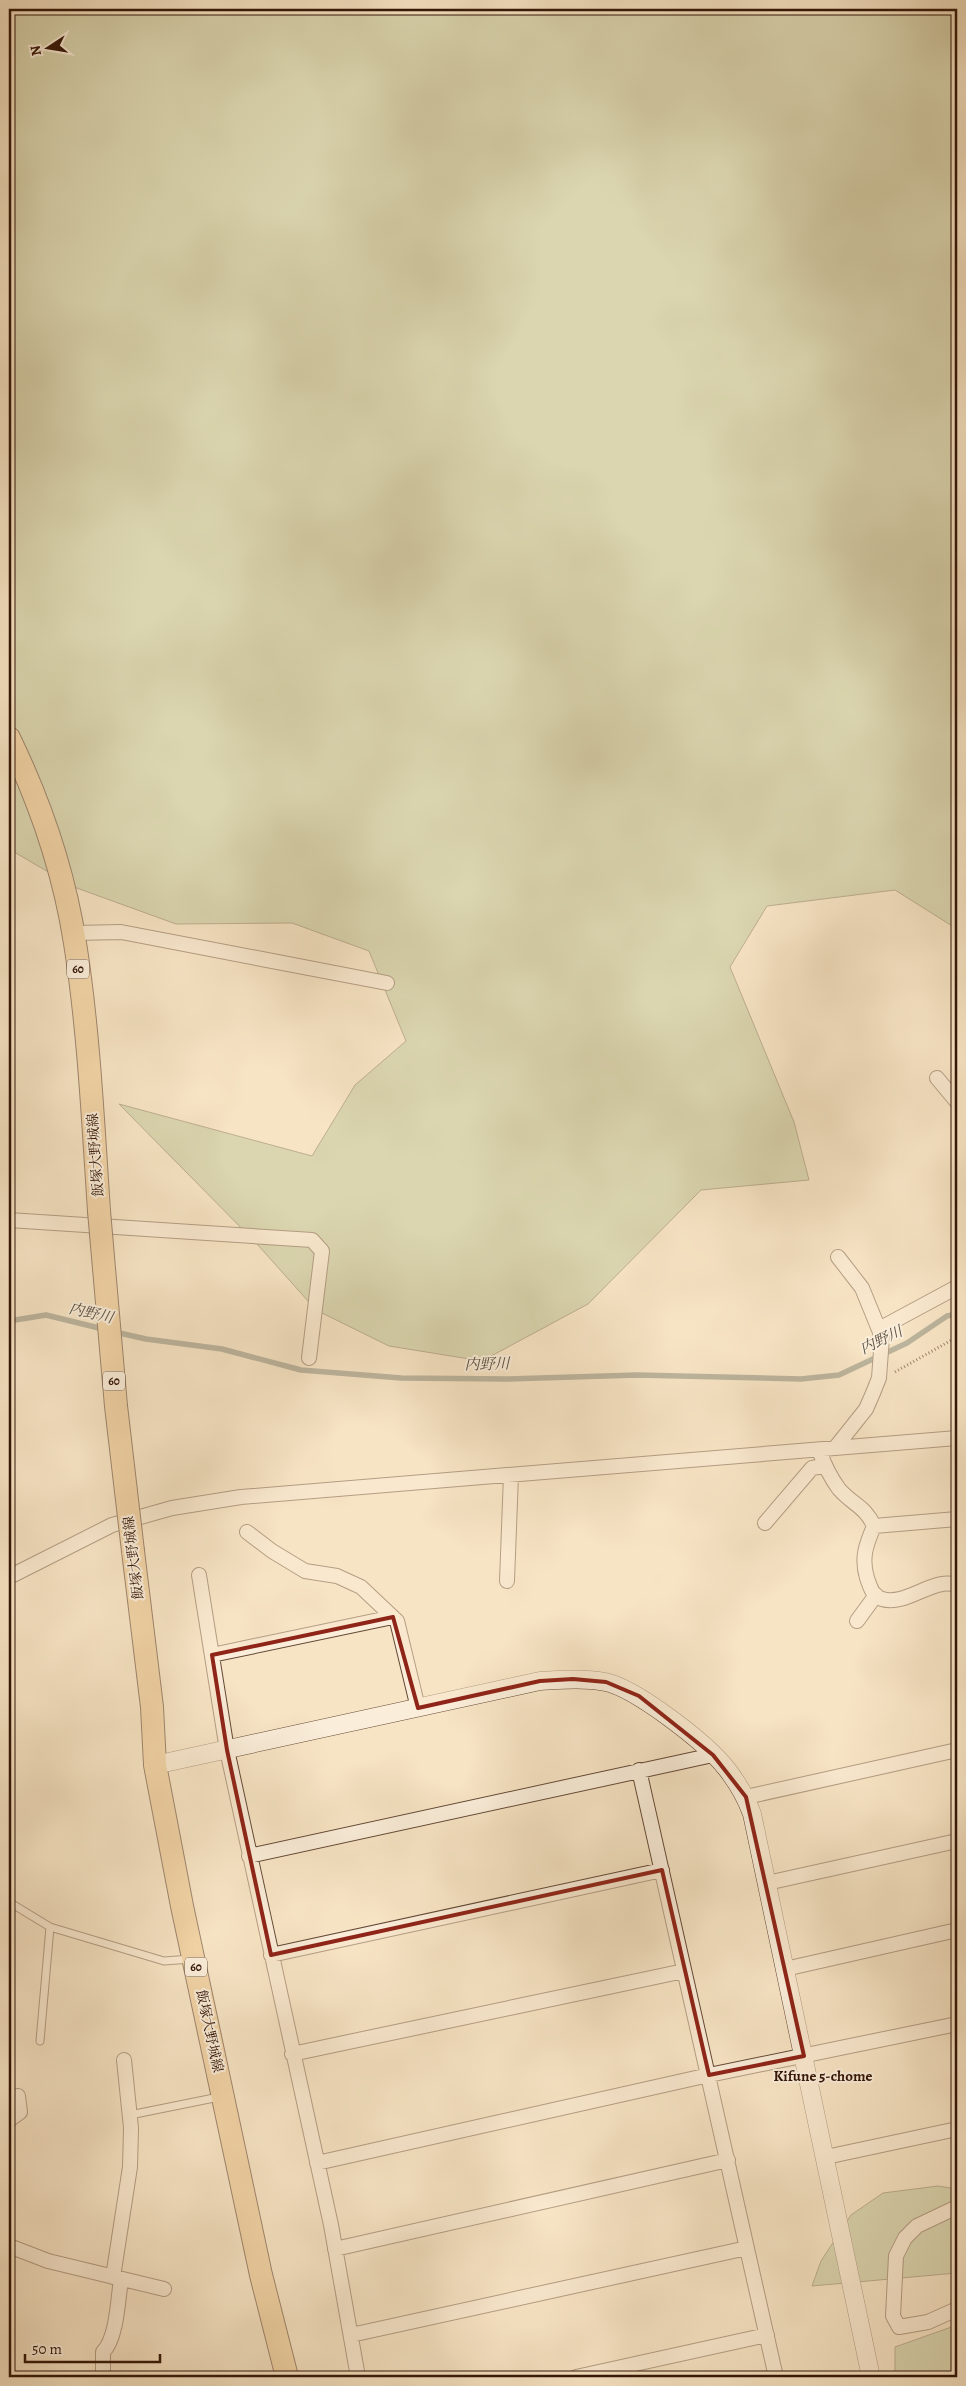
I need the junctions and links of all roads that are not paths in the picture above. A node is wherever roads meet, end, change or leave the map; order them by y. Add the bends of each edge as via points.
1 (9, 738) edge
2 (73, 932) junction
3 (387, 983) dead end
4 (937, 1078) dead end
5 (957, 1102) edge
6 (9, 1220) edge
7 (838, 1258) dead end
8 (957, 1287) edge
9 (881, 1333) junction
10 (308, 1358) dead end
11 (957, 1438) edge
12 (835, 1448) junction
13 (819, 1450) junction
14 (824, 1466) junction
15 (511, 1474) junction
16 (957, 1519) edge
17 (766, 1523) dead end
18 (874, 1526) junction
19 (247, 1532) dead end
20 (199, 1575) dead end
21 (9, 1577) edge
22 (508, 1581) dead end
23 (957, 1584) edge
24 (876, 1595) junction
25 (393, 1617) junction
26 (857, 1621) dead end
27 (212, 1655) junction
28 (418, 1708) junction
29 (227, 1750) junction
30 (957, 1750) edge
31 (714, 1755) junction
32 (155, 1765) junction
33 (639, 1770) junction
34 (746, 1797) junction
35 (957, 1841) edge
36 (250, 1856) junction
37 (662, 1870) junction
38 (766, 1883) junction
39 (9, 1902) edge
40 (50, 1927) junction
41 (957, 1930) edge
42 (270, 1954) junction
43 (194, 1959) junction
44 (785, 1969) junction
45 (684, 1971) junction
46 (957, 2024) edge
47 (40, 2041) dead end
48 (292, 2054) junction
49 (804, 2056) junction
50 (124, 2060) dead end
51 (709, 2075) junction
52 (18, 2096) dead end
53 (224, 2096) junction
54 (130, 2115) junction
55 (9, 2120) edge
56 (957, 2129) edge
57 (826, 2157) junction
58 (728, 2160) junction
59 (317, 2163) junction
60 (957, 2207) edge
61 (9, 2246) edge
62 (748, 2248) junction
63 (335, 2249) junction
64 (117, 2278) junction
65 (164, 2289) dead end
66 (957, 2309) edge
67 (351, 2335) junction
68 (767, 2335) junction
69 (102, 2374) dead end
70 (287, 2377) edge
71 (358, 2377) edge
72 (576, 2377) edge
73 (776, 2377) edge
74 (871, 2377) edge

1 - 2 main road, 飯塚大野城線 / 60 via 40,808
2 - 3 street via 122,932
2 - 32 main road, 飯塚大野城線 / 60, bridge via 88,1056 122,1462 152,1708
4 - 5 street
6 - 10 street via 312,1240 322,1251
7 - 9 street via 862,1288
8 - 9 street
9 - 12 street via 878,1380 866,1409
11 - 12 street
12 - 13 street
13 - 14 street
13 - 15 street
14 - 17 street via 812,1468
14 - 18 street via 840,1489 868,1513
15 - 21 street via 241,1497 172,1508 112,1525
15 - 22 street
16 - 18 street
18 - 24 street via 863,1561 872,1592
19 - 25 street via 306,1571 337,1576 361,1588
20 - 27 street
23 - 24 street via 940,1584 891,1599 881,1599
24 - 26 street
25 - 27 street
25 - 28 street via 397,1621
27 - 29 street
28 - 29 street
28 - 31 street via 540,1682 572,1679 606,1682 639,1696
29 - 32 street
29 - 36 street
30 - 34 street
31 - 33 street
31 - 34 street
32 - 43 main road, 飯塚大野城線 / 60
33 - 36 street
33 - 37 street
34 - 38 street
35 - 38 street
36 - 42 street
37 - 42 street
37 - 45 street
38 - 44 street
39 - 40 lane
40 - 43 lane via 164,1961
40 - 47 lane
41 - 44 street
42 - 48 street
43 - 53 main road, 飯塚大野城線 / 60
44 - 49 street
45 - 48 street
45 - 51 street
46 - 49 street
48 - 59 street
49 - 51 street
49 - 57 street
50 - 54 street
51 - 58 street
51 - 59 street
52 - 55 street via 20,2112
53 - 54 lane
53 - 70 main road, 飯塚大野城線 / 60 via 261,2274
54 - 64 street via 130,2167
56 - 57 street
57 - 74 street
58 - 62 street
58 - 63 street
59 - 63 street
60 - 66 street via 917,2226 905,2238 896,2256 893,2316 899,2327 928,2322
61 - 64 street via 48,2261
62 - 67 street
62 - 68 street
63 - 67 street
64 - 65 street
64 - 69 street via 109,2346 103,2352
67 - 71 street
68 - 72 street
68 - 73 street

